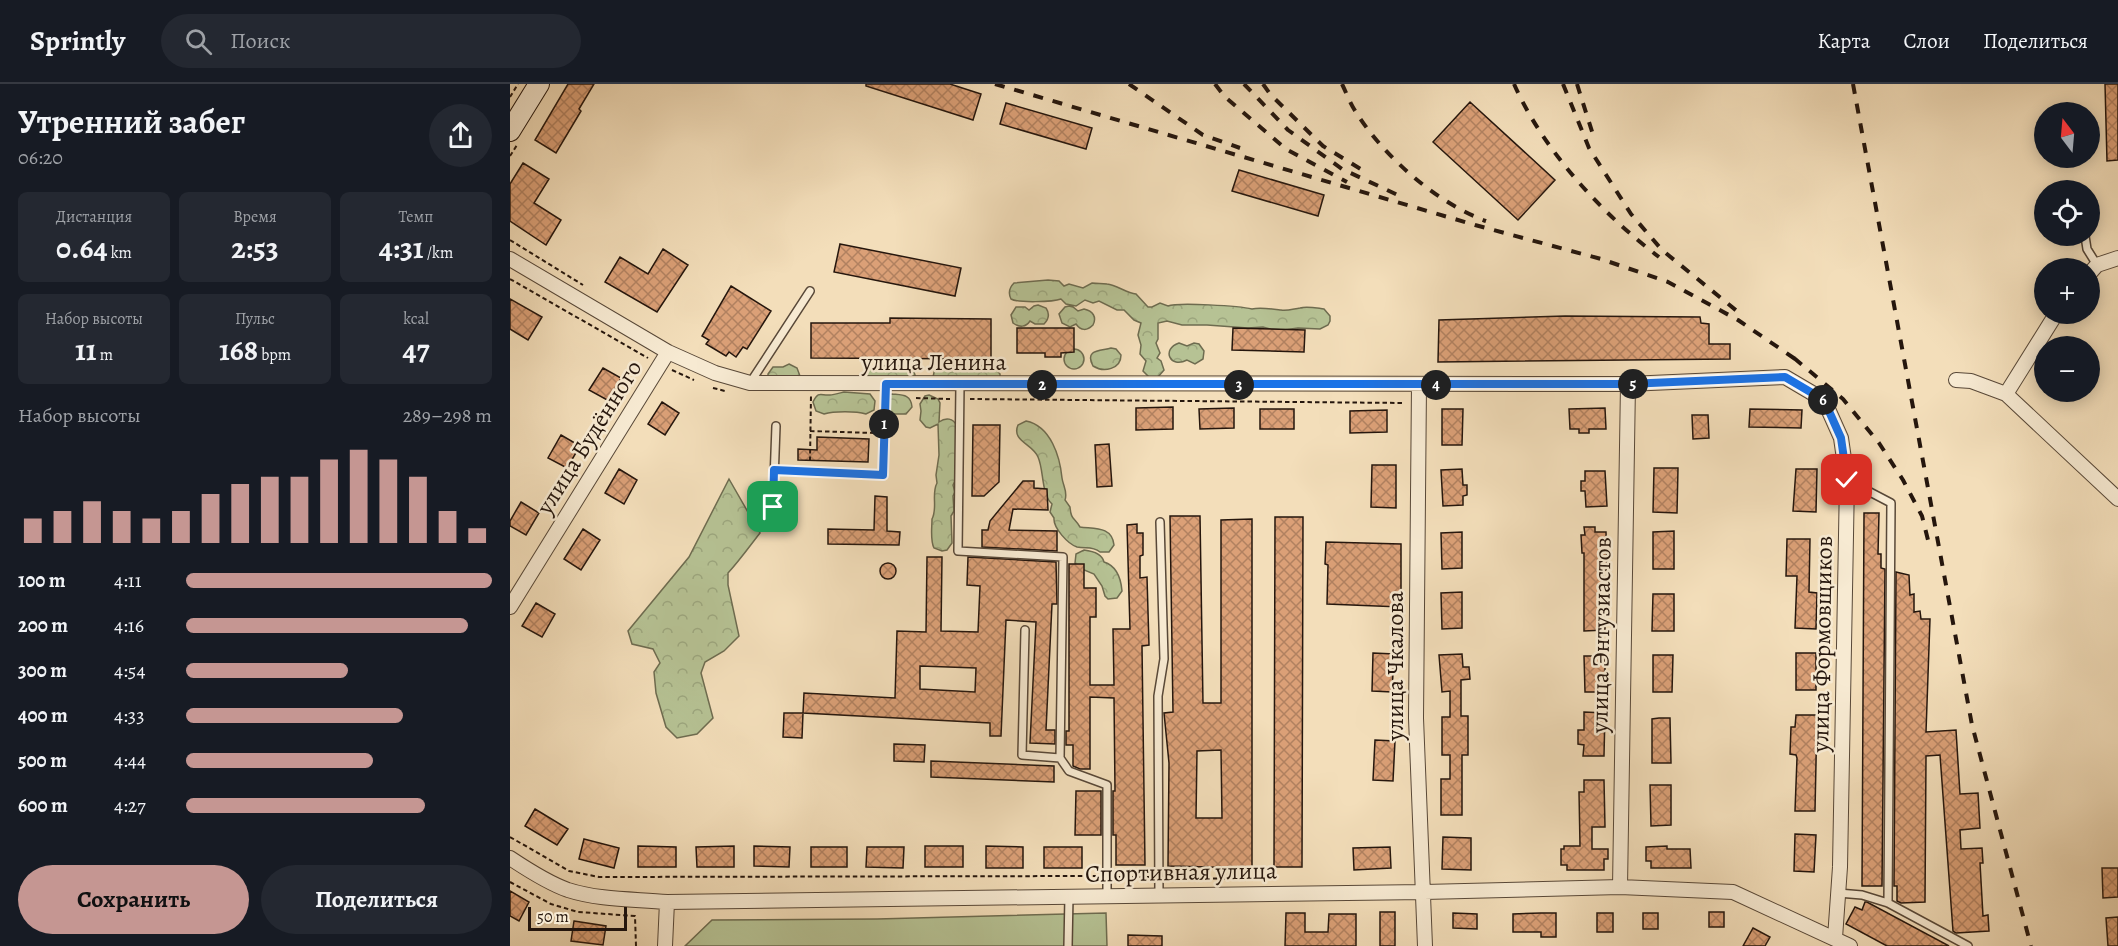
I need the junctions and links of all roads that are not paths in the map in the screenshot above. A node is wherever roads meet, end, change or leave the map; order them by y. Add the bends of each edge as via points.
1 (539, 84) edge
2 (510, 131) edge
3 (2118, 258) edge
4 (510, 259) edge
5 (2100, 266) edge
6 (810, 291) dead end
7 (2050, 324) edge
8 (668, 352) junction
9 (1785, 377) joint
10 (1956, 380) dead end
11 (750, 383) junction
12 (886, 384) junction
13 (1628, 384) junction
14 (960, 385) junction
15 (1419, 385) junction
16 (2006, 394) junction
17 (776, 426) dead end
18 (774, 470) junction
19 (1847, 480) junction
20 (2118, 499) edge
21 (773, 507) dead end
22 (1160, 522) dead end
23 (510, 607) edge
24 (1025, 630) dead end
25 (1060, 758) junction
26 (510, 858) edge
27 (1620, 887) junction
28 (1424, 892) junction
29 (1838, 893) junction
30 (1069, 896) junction
31 (1107, 896) junction
32 (1159, 896) junction
33 (667, 902) junction
34 (1888, 903) junction
35 (1835, 938) junction
36 (665, 946) edge
37 (1068, 946) edge
38 (1425, 946) edge
39 (1850, 946) edge
40 (1968, 946) edge

1 - 2 main road
3 - 5 street
4 - 8 street, улица Ленина
6 - 11 lane
7 - 16 street
8 - 11 street, улица Ленина via 715,373
8 - 23 street, улица Будённого
9 - 13 street, улица Ленина
9 - 19 street, улица Формовщиков via 1824,400 1841,438
10 - 16 street via 1971,381
11 - 12 street, улица Ленина
12 - 14 street, улица Ленина
12 - 18 lane via 883,475
13 - 15 street, улица Ленина
13 - 27 street, улица Энтузиастов
14 - 15 street, улица Ленина
14 - 25 lane via 958,551 1063,557
15 - 28 street, улица Чкалова via 1416,718
16 - 20 street
17 - 18 lane
18 - 21 lane
19 - 29 street, улица Формовщиков
19 - 34 lane via 1892,503
22 - 32 lane via 1164,659 1158,696
24 - 25 lane via 1022,755
25 - 31 lane via 1069,771 1107,785
26 - 33 street, Спортивная улица via 568,890
27 - 28 street, Спортивная улица
27 - 35 street, Спортивная улица via 1733,892
28 - 32 street, Спортивная улица
28 - 38 street, улица Чкалова
29 - 34 lane
29 - 35 street, улица Формовщиков
30 - 31 street, Спортивная улица
30 - 33 street, Спортивная улица
30 - 37 lane
31 - 32 street, Спортивная улица
33 - 36 street
34 - 40 lane
35 - 39 street, Спортивная улица

